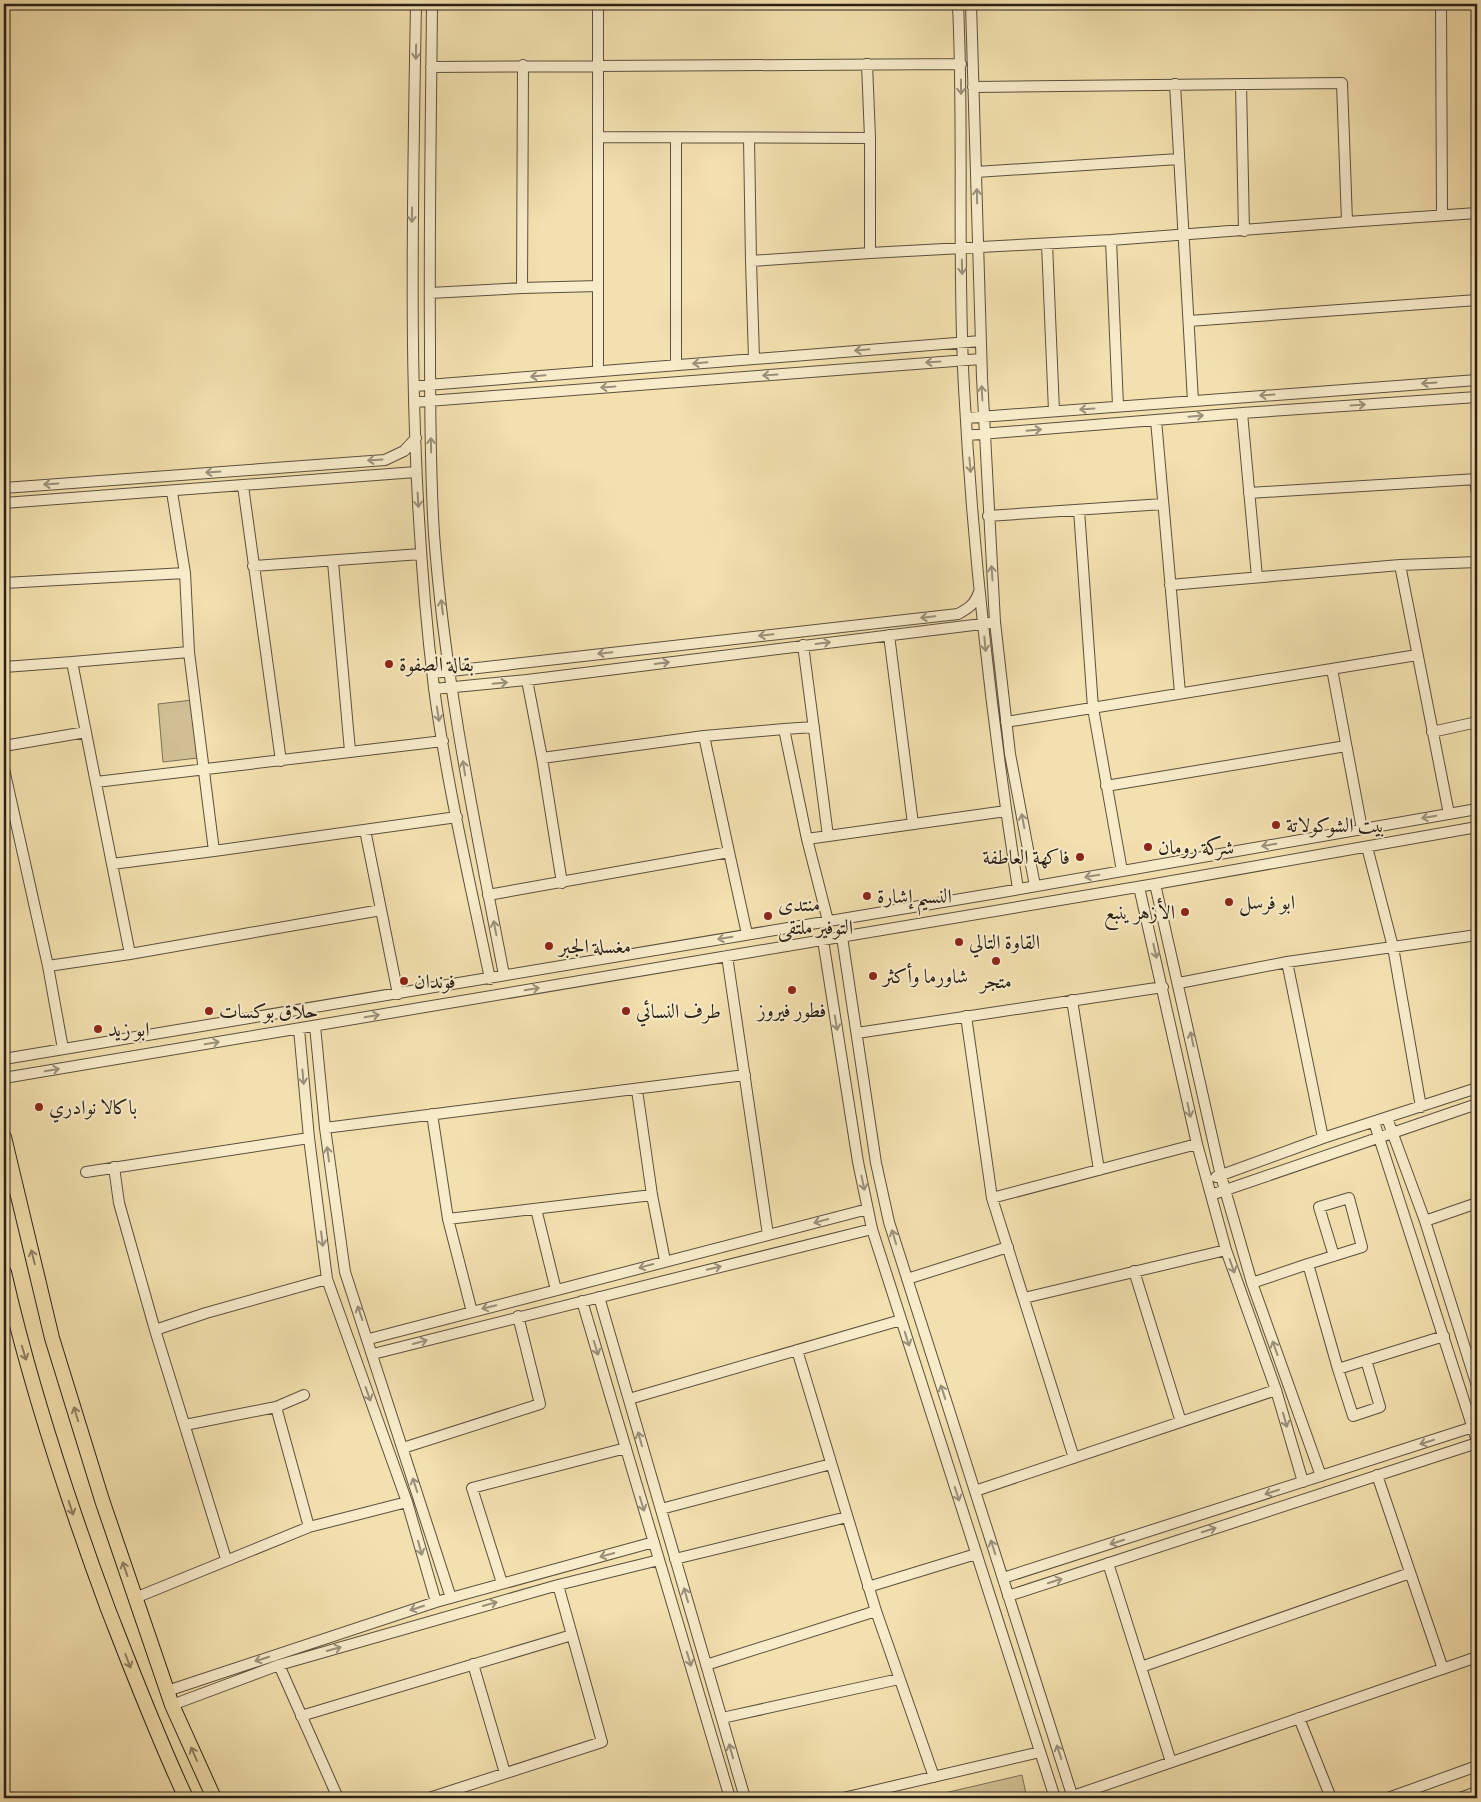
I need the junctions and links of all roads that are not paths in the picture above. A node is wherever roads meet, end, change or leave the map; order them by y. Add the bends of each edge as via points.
1 (416, 4) edge
2 (432, 4) edge
3 (598, 4) edge
4 (958, 4) edge
5 (971, 4) edge
6 (1440, 4) edge
7 (598, 64) junction
8 (867, 64) junction
9 (961, 64) junction
10 (523, 65) junction
11 (431, 67) junction
12 (1175, 84) junction
13 (1241, 84) junction
14 (974, 86) junction
15 (598, 137) junction
16 (676, 138) junction
17 (749, 138) junction
18 (870, 138) junction
19 (1179, 159) junction
20 (976, 172) junction
21 (1477, 213) edge
22 (1442, 215) junction
23 (1348, 222) junction
24 (1244, 231) junction
25 (1184, 235) junction
26 (1111, 240) junction
27 (1047, 244) junction
28 (978, 248) junction
29 (962, 249) junction
30 (870, 253) junction
31 (751, 261) junction
32 (598, 286) junction
33 (522, 288) junction
34 (430, 293) junction
35 (1477, 300) edge
36 (1189, 321) junction
37 (981, 341) junction
38 (963, 342) junction
39 (754, 359) junction
40 (981, 359) junction
41 (963, 360) junction
42 (676, 365) junction
43 (598, 371) junction
44 (1477, 380) edge
45 (430, 384) junction
46 (415, 386) junction
47 (1477, 397) edge
48 (430, 401) junction
49 (1193, 401) junction
50 (415, 402) junction
51 (1118, 406) junction
52 (1054, 411) junction
53 (1242, 413) junction
54 (984, 416) junction
55 (966, 418) junction
56 (1156, 420) junction
57 (984, 434) junction
58 (968, 435) junction
59 (416, 438) junction
60 (416, 472) junction
61 (1476, 479) edge
62 (243, 486) junction
63 (4, 488) edge
64 (172, 492) junction
65 (1249, 493) junction
66 (1477, 494) edge
67 (4, 503) edge
68 (1163, 504) junction
69 (1079, 510) junction
70 (988, 516) junction
71 (421, 554) junction
72 (333, 562) junction
73 (1477, 562) edge
74 (1400, 564) junction
75 (252, 566) junction
76 (185, 574) junction
77 (1257, 577) junction
78 (4, 583) edge
79 (1170, 585) junction
80 (980, 588) junction
81 (995, 622) junction
82 (983, 624) junction
83 (889, 635) junction
84 (802, 646) junction
85 (190, 652) junction
86 (1417, 655) junction
87 (72, 662) junction
88 (4, 667) edge
89 (1332, 669) junction
90 (449, 671) junction
91 (433, 672) junction
92 (527, 680) junction
93 (452, 687) junction
94 (434, 689) junction
95 (1180, 694) junction
96 (1093, 708) junction
97 (1006, 722) junction
98 (1477, 722) edge
99 (814, 727) junction
100 (784, 729) junction
101 (86, 732) junction
102 (1432, 732) junction
103 (704, 736) junction
104 (443, 741) junction
105 (4, 746) edge
106 (1346, 746) junction
107 (350, 751) junction
108 (542, 758) junction
109 (281, 761) junction
110 (204, 768) junction
111 (4, 769) edge
112 (96, 782) junction
113 (1106, 786) junction
114 (1477, 809) edge
115 (1006, 811) junction
116 (1449, 814) junction
117 (457, 817) junction
118 (914, 824) junction
119 (1477, 827) edge
120 (1362, 829) junction
121 (365, 830) junction
122 (828, 836) junction
123 (807, 839) junction
124 (1367, 846) junction
125 (214, 851) junction
126 (729, 852) junction
127 (112, 864) junction
128 (1122, 871) junction
129 (562, 883) junction
130 (1155, 884) junction
131 (1035, 886) junction
132 (1139, 887) junction
133 (1018, 889) junction
134 (488, 895) junction
135 (381, 910) junction
136 (828, 921) junction
137 (748, 934) junction
138 (1477, 935) edge
139 (842, 937) junction
140 (823, 940) junction
141 (1393, 947) junction
142 (130, 954) junction
143 (727, 956) junction
144 (1287, 962) junction
145 (48, 966) junction
146 (504, 975) junction
147 (490, 978) junction
148 (1179, 983) junction
149 (1163, 987) junction
150 (398, 994) junction
151 (1072, 1000) junction
152 (966, 1016) junction
153 (315, 1026) junction
154 (299, 1029) junction
155 (857, 1033) junction
156 (63, 1049) junction
157 (4, 1059) edge
158 (744, 1075) junction
159 (4, 1078) edge
160 (1477, 1088) edge
161 (637, 1090) junction
162 (1477, 1104) edge
163 (1421, 1107) junction
164 (432, 1114) junction
165 (1388, 1118) junction
166 (1374, 1122) junction
167 (325, 1128) junction
168 (1393, 1134) junction
169 (4, 1137) edge
170 (309, 1138) junction
171 (1323, 1138) junction
172 (1380, 1138) junction
173 (1197, 1144) junction
174 (114, 1167) junction
175 (1099, 1170) junction
176 (86, 1172) dead end
177 (1221, 1176) junction
178 (1208, 1179) junction
179 (1226, 1191) junction
180 (652, 1195) junction
181 (1211, 1195) junction
182 (992, 1198) junction
183 (1477, 1203) edge
184 (536, 1209) junction
185 (868, 1209) junction
186 (448, 1219) junction
187 (1425, 1221) junction
188 (872, 1229) junction
189 (768, 1235) junction
190 (1008, 1247) junction
191 (1226, 1250) junction
192 (1334, 1256) junction
193 (665, 1261) junction
194 (1308, 1264) junction
195 (1134, 1270) junction
196 (4, 1272) edge
197 (327, 1279) junction
198 (907, 1279) junction
199 (1252, 1283) junction
200 (556, 1290) junction
201 (599, 1297) junction
202 (1024, 1298) junction
203 (582, 1301) junction
204 (472, 1312) junction
205 (518, 1316) junction
206 (901, 1320) junction
207 (155, 1330) junction
208 (1444, 1336) junction
209 (369, 1339) junction
210 (796, 1350) junction
211 (373, 1354) junction
212 (1366, 1360) junction
213 (1338, 1369) junction
214 (1476, 1381) edge
215 (1276, 1390) junction
216 (304, 1395) dead end
217 (628, 1399) junction
218 (276, 1406) junction
219 (1181, 1422) junction
220 (185, 1425) junction
221 (1473, 1427) junction
222 (1477, 1442) edge
223 (403, 1448) junction
224 (626, 1448) junction
225 (1074, 1458) junction
226 (831, 1464) junction
227 (1377, 1475) junction
228 (1320, 1476) junction
229 (1303, 1482) junction
230 (975, 1491) junction
231 (407, 1502) junction
232 (661, 1509) junction
233 (847, 1517) junction
234 (309, 1527) junction
235 (654, 1542) junction
236 (976, 1554) junction
237 (226, 1559) junction
238 (675, 1559) junction
239 (659, 1560) junction
240 (1108, 1563) junction
241 (1410, 1573) junction
242 (1003, 1578) junction
243 (502, 1583) junction
244 (558, 1585) junction
245 (868, 1587) junction
246 (1008, 1596) junction
247 (135, 1598) junction
248 (451, 1598) junction
249 (436, 1602) junction
250 (876, 1611) junction
251 (572, 1635) junction
252 (1477, 1657) edge
253 (279, 1664) junction
254 (473, 1664) junction
255 (706, 1665) junction
256 (1141, 1667) junction
257 (1443, 1669) junction
258 (899, 1679) junction
259 (167, 1691) junction
260 (172, 1705) junction
261 (301, 1716) junction
262 (722, 1718) junction
263 (1299, 1718) junction
264 (1040, 1752) junction
265 (1171, 1762) junction
266 (1477, 1766) edge
267 (506, 1773) junction
268 (934, 1777) junction
269 (1477, 1792) edge
270 (1073, 1797) edge
271 (186, 1798) edge
272 (214, 1798) edge
273 (338, 1798) edge
274 (429, 1798) edge
275 (730, 1798) edge
276 (745, 1798) edge
277 (842, 1798) edge
278 (1055, 1798) edge
279 (1331, 1798) edge
280 (1388, 1798) edge
281 (1460, 1798) edge

1 -> 46 street via 412,223
2 - 11 street
3 - 7 street
4 - 9 street
5 - 14 street
6 - 22 street
7 - 8 street
7 - 10 street
7 - 15 street
8 - 9 street
8 - 18 street
9 -> 29 street
10 - 11 street
10 - 33 street
11 - 34 street
12 - 13 street
12 - 14 street
12 - 19 street
13 - 23 street via 1342,83
13 - 24 street
14 - 20 street
15 - 16 street
15 - 32 street
16 - 17 street
16 - 42 street
17 - 18 street
17 - 31 street
18 - 30 street
19 - 20 street
19 - 25 street
28 -> 20 street
21 - 22 street
22 - 23 street
23 - 24 street
24 - 25 street
25 - 26 street
25 - 36 street
26 - 27 street
26 - 51 street
27 - 28 street
27 - 52 street
28 - 29 street
28 - 37 street
29 - 30 street
29 -> 38 street
30 - 31 street
31 - 39 street
32 - 33 street
32 - 43 street
33 - 34 street
34 - 45 street
35 - 36 street
36 - 49 street
37 - 38 street
37 - 40 street
38 -> 39 street
38 - 41 street
39 -> 42 street
40 - 41 street
54 -> 40 street
41 -> 48 street
41 - 55 street
42 - 43 street
43 -> 45 street
44 -> 49 street
45 - 46 street
45 - 48 street
46 - 50 street
53 -> 47 street
48 - 50 street
90 -> 48 street via 434,534
49 - 51 street
50 - 59 street
51 -> 52 street
52 - 54 street
56 -> 53 street
53 - 65 street
54 - 55 street
54 - 57 street
55 - 58 street
57 -> 56 street
56 - 68 street
57 - 58 street
57 - 70 street
58 -> 80 street
59 - 60 street
59 -> 63 street via 404,451 385,460
60 - 62 street
60 -> 71 street
61 - 65 street
61 - 66 street
62 - 64 street
62 - 75 street
64 - 67 street
64 - 76 street
65 - 77 street
68 - 69 street
68 - 79 street
69 - 70 street
69 - 96 street
81 -> 70 street
71 - 72 street
71 - 91 street
72 - 75 street
72 - 107 street
73 - 74 street
74 - 77 street
74 - 86 street
75 - 109 street
76 - 78 street
76 - 85 street
77 - 79 street
79 - 95 street
80 - 82 street
80 -> 90 street via 976,601 958,614
81 - 82 street
81 - 97 street
82 - 83 street
82 -> 115 street
84 -> 83 street
83 - 118 street
92 -> 84 street
84 - 99 street
85 - 87 street
85 - 110 street
86 - 89 street
86 - 102 street
87 - 88 street
87 - 101 street
89 - 95 street
89 - 106 street
90 - 91 street
90 - 93 street
91 - 94 street
93 -> 92 street
92 - 108 street
93 - 94 street
134 -> 93 street
94 -> 104 street
95 - 96 street
96 - 97 street
96 - 113 street
131 -> 97 street
98 - 102 street
99 - 100 street
99 - 122 street
100 - 103 street
100 - 123 street
101 - 105 street
101 - 112 street
102 - 116 street
103 - 108 street
103 - 126 street
104 - 107 street
104 - 117 street
106 - 113 street
106 - 120 street
107 - 109 street
108 - 129 street
109 - 110 street
110 - 112 street
110 - 125 street
111 - 145 street
112 - 127 street
113 - 128 street
114 - 116 street
115 - 118 street
115 - 133 street
116 -> 120 street
117 - 121 street
117 - 147 street
118 - 122 street
119 - 124 street
120 -> 128 street
121 - 125 street
121 - 135 street
122 - 123 street
123 - 136 street
124 - 130 street
124 - 141 street
125 - 127 street
126 - 129 street
126 - 137 street
127 - 142 street
128 -> 131 street
129 - 134 street
130 - 132 street
130 - 148 street
131 - 133 street
132 - 139 street
132 -> 149 street
133 - 136 street
146 -> 134 street
135 - 142 street
135 - 150 street
136 - 137 street
137 -> 146 street
138 - 141 street
139 - 140 street
139 - 155 street
140 - 143 street
140 -> 185 street
141 - 144 street
141 - 163 street
142 - 145 street
153 -> 143 street
143 - 158 street
144 - 148 street
144 - 171 street
145 - 156 street
146 - 147 street
147 - 150 street
177 -> 148 street
149 - 151 street
149 -> 173 street
150 - 156 street
151 - 152 street
151 - 175 street
152 - 155 street
152 - 182 street
153 - 154 street
153 - 167 street
159 -> 154 street
154 -> 170 street
198 -> 155 street via 876,1163
156 - 157 street
158 - 161 street
158 - 189 street
160 - 163 street
161 - 164 street
161 - 180 street
162 - 168 street
163 - 165 street
164 - 167 street
164 - 186 street
165 - 166 street
165 - 168 street
166 - 171 street
166 - 172 street
209 -> 167 street via 345,1272
168 - 172 street
168 - 187 street
247 -> 169 main road via 52,1338
170 - 174 street
170 -> 197 street
171 - 177 street
172 - 179 street
172 - 208 street
173 - 175 street
173 - 178 street
174 - 176 street
174 - 207 street via 119,1203
175 - 182 street
177 - 178 street
177 - 179 street
178 - 181 street
179 - 181 street
179 - 199 street
180 - 184 street
180 - 193 street
181 - 191 street
182 - 190 street
183 - 187 street
184 - 186 street
184 - 200 street
185 - 188 street
185 -> 189 street
186 - 204 street
187 - 214 street
201 -> 188 street
188 - 206 street
189 - 193 street
190 - 198 street
190 - 202 street
191 - 195 street
191 -> 215 street
192 - 192 street via 1362,1247 1349,1198 1319,1207
192 - 194 street
193 -> 200 street
194 - 199 street
194 - 213 street
195 - 202 street
195 - 219 street
196 -> 271 main road via 18,1332 72,1511 155,1732
197 - 207 street
197 -> 231 street
230 -> 198 street
228 -> 199 street
200 -> 204 street
201 - 203 street
201 - 217 street
202 - 225 street
203 - 205 street
203 -> 224 street
204 - 209 street
211 -> 205 street
205 - 223 street via 540,1404
206 - 210 street
206 -> 236 street
207 - 220 street
208 - 212 street
208 - 221 street
209 - 211 street
210 - 217 street
210 - 226 street
211 - 223 street
212 - 213 street
212 - 213 street via 1380,1408 1353,1416
215 - 219 street
215 -> 229 street
216 - 218 street
232 -> 217 street
218 - 220 street
218 - 234 street
219 - 225 street
220 - 237 street
221 - 222 street
221 -> 228 street
222 - 227 street
248 -> 223 street
224 -> 235 street
224 - 243 street via 472,1488
225 - 230 street
226 - 232 street
226 - 233 street
240 -> 227 street
227 - 241 street
228 - 229 street
229 -> 242 street
242 -> 230 street
231 - 234 street
231 -> 249 street
232 - 238 street
233 - 238 street
233 - 245 street
234 - 237 street
235 - 239 street
235 -> 243 street
236 - 245 street
236 - 264 street
237 - 247 street
255 -> 238 street
239 - 244 street
239 -> 275 street
246 -> 240 street
240 - 256 street
241 - 256 street
241 - 257 street
242 - 246 street
243 - 248 street
244 - 251 street
253 -> 244 street
245 - 250 street
270 -> 246 street
247 - 259 main road
248 - 249 street
249 -> 259 street
250 - 255 street
250 - 258 street
251 - 254 street
251 - 267 street via 602,1742
252 - 257 street
253 - 260 street
253 - 261 street
254 - 261 street
254 - 267 street
255 - 262 street
256 - 265 street
257 - 263 street
258 - 262 street
258 - 268 street
259 - 260 main road
272 -> 260 main road
261 - 273 street
276 -> 262 street
263 - 265 street
263 - 279 street
264 - 268 street
264 - 278 street
265 - 270 street
266 - 280 street
267 - 274 street
268 - 277 street
269 - 281 street

